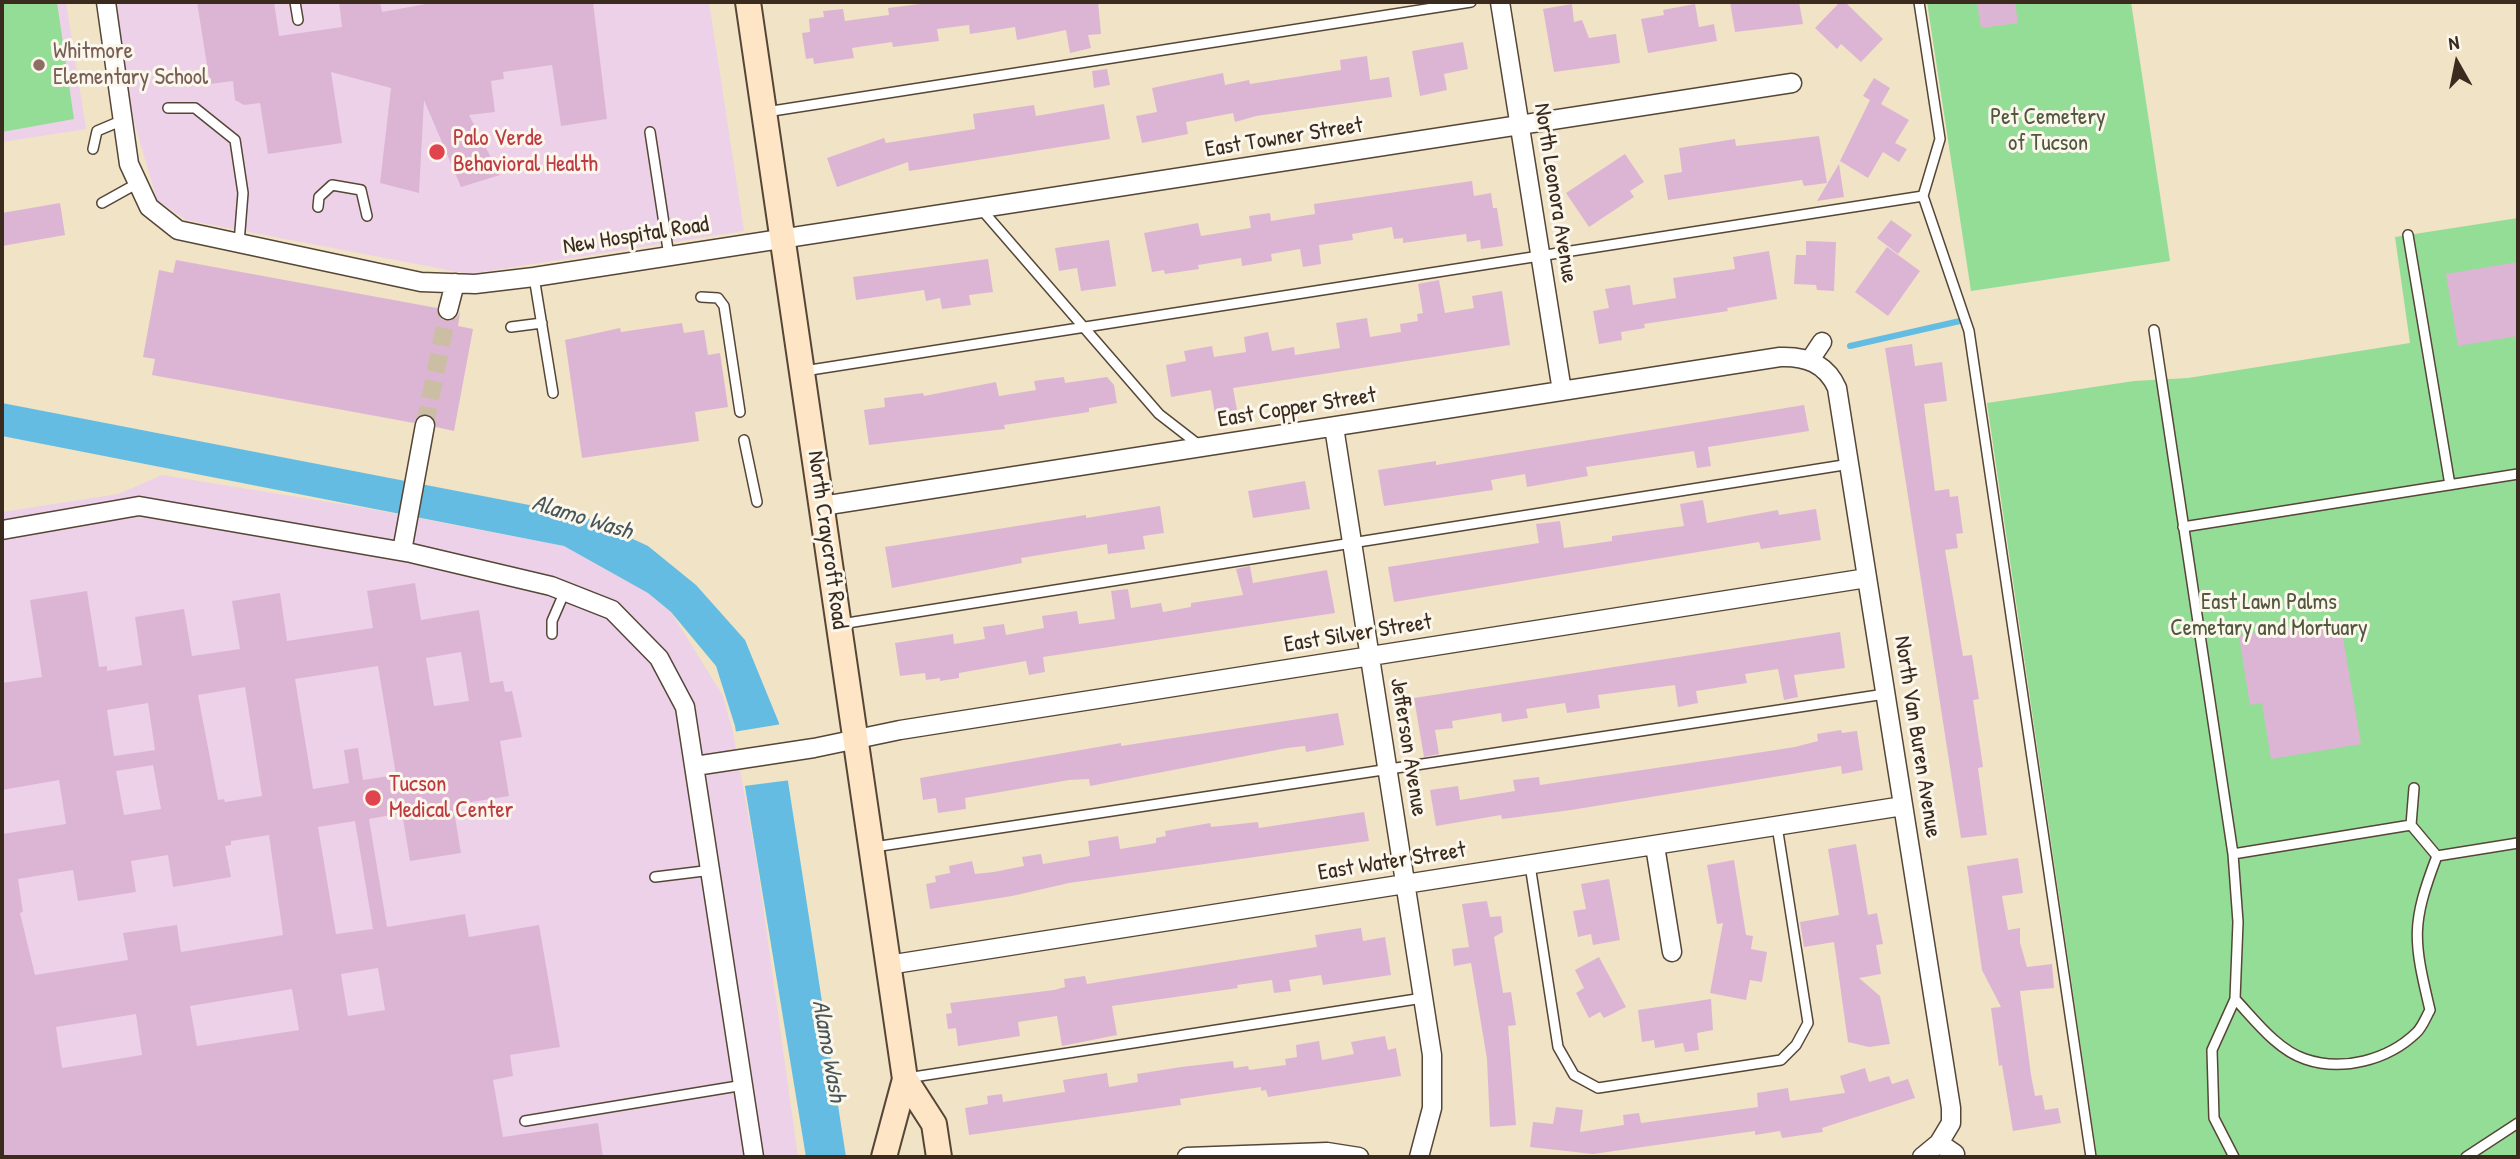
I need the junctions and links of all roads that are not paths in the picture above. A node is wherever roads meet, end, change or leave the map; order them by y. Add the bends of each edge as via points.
1 (106, 2) edge
2 (295, 2) edge
3 (748, 2) edge
4 (1471, 2) edge
5 (1500, 2) edge
6 (1919, 2) edge
7 (298, 20) dead end
8 (1792, 83) dead end
9 (168, 108) dead end
10 (765, 112) junction
11 (122, 120) junction
12 (1520, 126) junction
13 (650, 132) dead end
14 (93, 149) dead end
15 (138, 183) junction
16 (1923, 195) junction
17 (102, 202) dead end
18 (318, 207) dead end
19 (982, 210) junction
20 (367, 216) dead end
21 (2408, 235) dead end
22 (783, 239) junction
23 (239, 243) junction
24 (1540, 255) junction
25 (669, 256) junction
26 (534, 277) junction
27 (455, 283) junction
28 (701, 297) dead end
29 (448, 310) tunnel mouth
30 (542, 323) junction
31 (511, 327) dead end
32 (1083, 327) junction
33 (2154, 330) dead end
34 (1822, 342) dead end
35 (1810, 360) junction
36 (802, 371) junction
37 (1562, 391) junction
38 (553, 393) dead end
39 (740, 412) dead end
40 (425, 425) tunnel mouth
41 (1334, 427) junction
42 (744, 440) dead end
43 (1202, 447) junction
44 (1850, 464) junction
45 (2518, 474) edge
46 (2450, 485) junction
47 (757, 502) dead end
48 (822, 506) junction
49 (2183, 527) junction
50 (2, 530) edge
51 (1351, 542) junction
52 (402, 551) junction
53 (1867, 578) junction
54 (565, 591) junction
55 (839, 624) junction
56 (552, 634) dead end
57 (1370, 657) junction
58 (1885, 694) junction
59 (856, 739) junction
60 (695, 766) junction
61 (1387, 771) junction
62 (2414, 788) dead end
63 (1903, 806) junction
64 (2411, 825) junction
65 (1777, 826) junction
66 (2518, 842) edge
67 (1655, 846) junction
68 (872, 847) junction
69 (2232, 854) junction
70 (2437, 856) junction
71 (1530, 865) junction
72 (712, 870) junction
73 (655, 877) dead end
74 (1405, 885) junction
75 (1672, 952) dead end
76 (888, 965) junction
77 (1423, 998) junction
78 (2235, 999) junction
79 (905, 1079) junction
80 (744, 1085) junction
81 (525, 1121) dead end
82 (2518, 1123) edge
83 (754, 1157) edge
84 (884, 1157) edge
85 (940, 1157) edge
86 (1187, 1157) edge
87 (1359, 1157) edge
88 (1419, 1157) edge
89 (1922, 1157) edge
90 (2091, 1157) edge
91 (2234, 1157) edge
92 (2466, 1157) edge

1 - 11 street, New Hospital Road
2 - 7 lane
3 - 10 main road, North Craycroft Road
4 - 10 lane
5 - 12 street, North Leonora Avenue
6 - 16 lane via 1940,139
8 - 12 street, East Towner Street
9 - 23 lane via 195,108 235,140 243,193
10 - 22 main road, North Craycroft Road
11 - 14 lane via 97,131
11 - 15 street, New Hospital Road via 129,164
12 - 19 street, East Towner Street
12 - 24 street, North Leonora Avenue
13 - 25 lane
15 - 17 lane
15 - 23 street, New Hospital Road via 149,207 178,230
16 - 24 lane
16 - 90 lane via 1969,331
18 - 20 lane via 319,197 332,185 351,188 361,190
19 - 22 street, East Towner Street
19 - 32 lane
21 - 46 lane
22 - 25 street, New Hospital Road
22 - 36 main road, North Craycroft Road
23 - 27 street, New Hospital Road via 421,282
24 - 32 lane
24 - 37 street, North Leonora Avenue
25 - 26 street, New Hospital Road
26 - 27 street, New Hospital Road
26 - 30 lane
27 - 29 street
28 - 39 lane via 718,298 724,306
30 - 31 lane
30 - 38 lane
32 - 36 lane
32 - 43 lane via 1159,414
33 - 49 lane
34 - 35 street
35 - 37 street, East Copper Street via 1780,357
35 - 44 street, North Van Buren Avenue via 1832,377 1837,388
36 - 48 main road, North Craycroft Road
37 - 41 street, East Copper Street
40 - 52 street
41 - 43 street, East Copper Street
41 - 51 street, Jefferson Avenue
42 - 47 lane
43 - 48 street, East Copper Street
44 - 51 lane
44 - 53 street, North Van Buren Avenue
45 - 46 lane
46 - 49 lane
48 - 55 main road, North Craycroft Road
49 - 69 lane
50 - 52 street via 139,506
51 - 55 lane
51 - 57 street, Jefferson Avenue
52 - 54 street
53 - 57 street, East Silver Street
53 - 58 street, North Van Buren Avenue
54 - 56 lane via 552,621
54 - 60 street via 612,610 659,657 685,707
55 - 59 main road, North Craycroft Road
57 - 59 street, East Silver Street
57 - 61 street, Jefferson Avenue
58 - 61 lane
58 - 63 street, North Van Buren Avenue
59 - 60 street, East Silver Street
59 - 68 main road, North Craycroft Road
60 - 72 street
61 - 68 lane
61 - 74 street, Jefferson Avenue
62 - 64 lane
63 - 65 street, East Water Street
63 - 89 street, North Van Buren Avenue via 1951,1108 1947,1149
64 - 69 lane
64 - 70 lane
65 - 67 street, East Water Street
65 - 71 lane via 1808,1023 1781,1060 1598,1088 1574,1075 1558,1047
66 - 70 lane
67 - 71 street, East Water Street
67 - 75 street
68 - 76 main road, North Craycroft Road
69 - 78 lane via 2238,922
70 - 78 lane via 2418,904 2415,949 2430,1010 2418,1032 2389,1054 2342,1066 2303,1059 2268,1034
71 - 74 street, East Water Street
72 - 73 lane
72 - 80 street
74 - 76 street, East Water Street
74 - 77 street, Jefferson Avenue
76 - 79 main road, North Craycroft Road
77 - 79 lane
77 - 88 street, Jefferson Avenue via 1434,1089
78 - 91 lane via 2212,1050 2214,1118
79 - 84 main road, North Craycroft Road
79 - 85 main road, North Craycroft Road via 934,1124
80 - 81 lane
80 - 83 street
82 - 92 lane
86 - 87 street via 1327,1152

